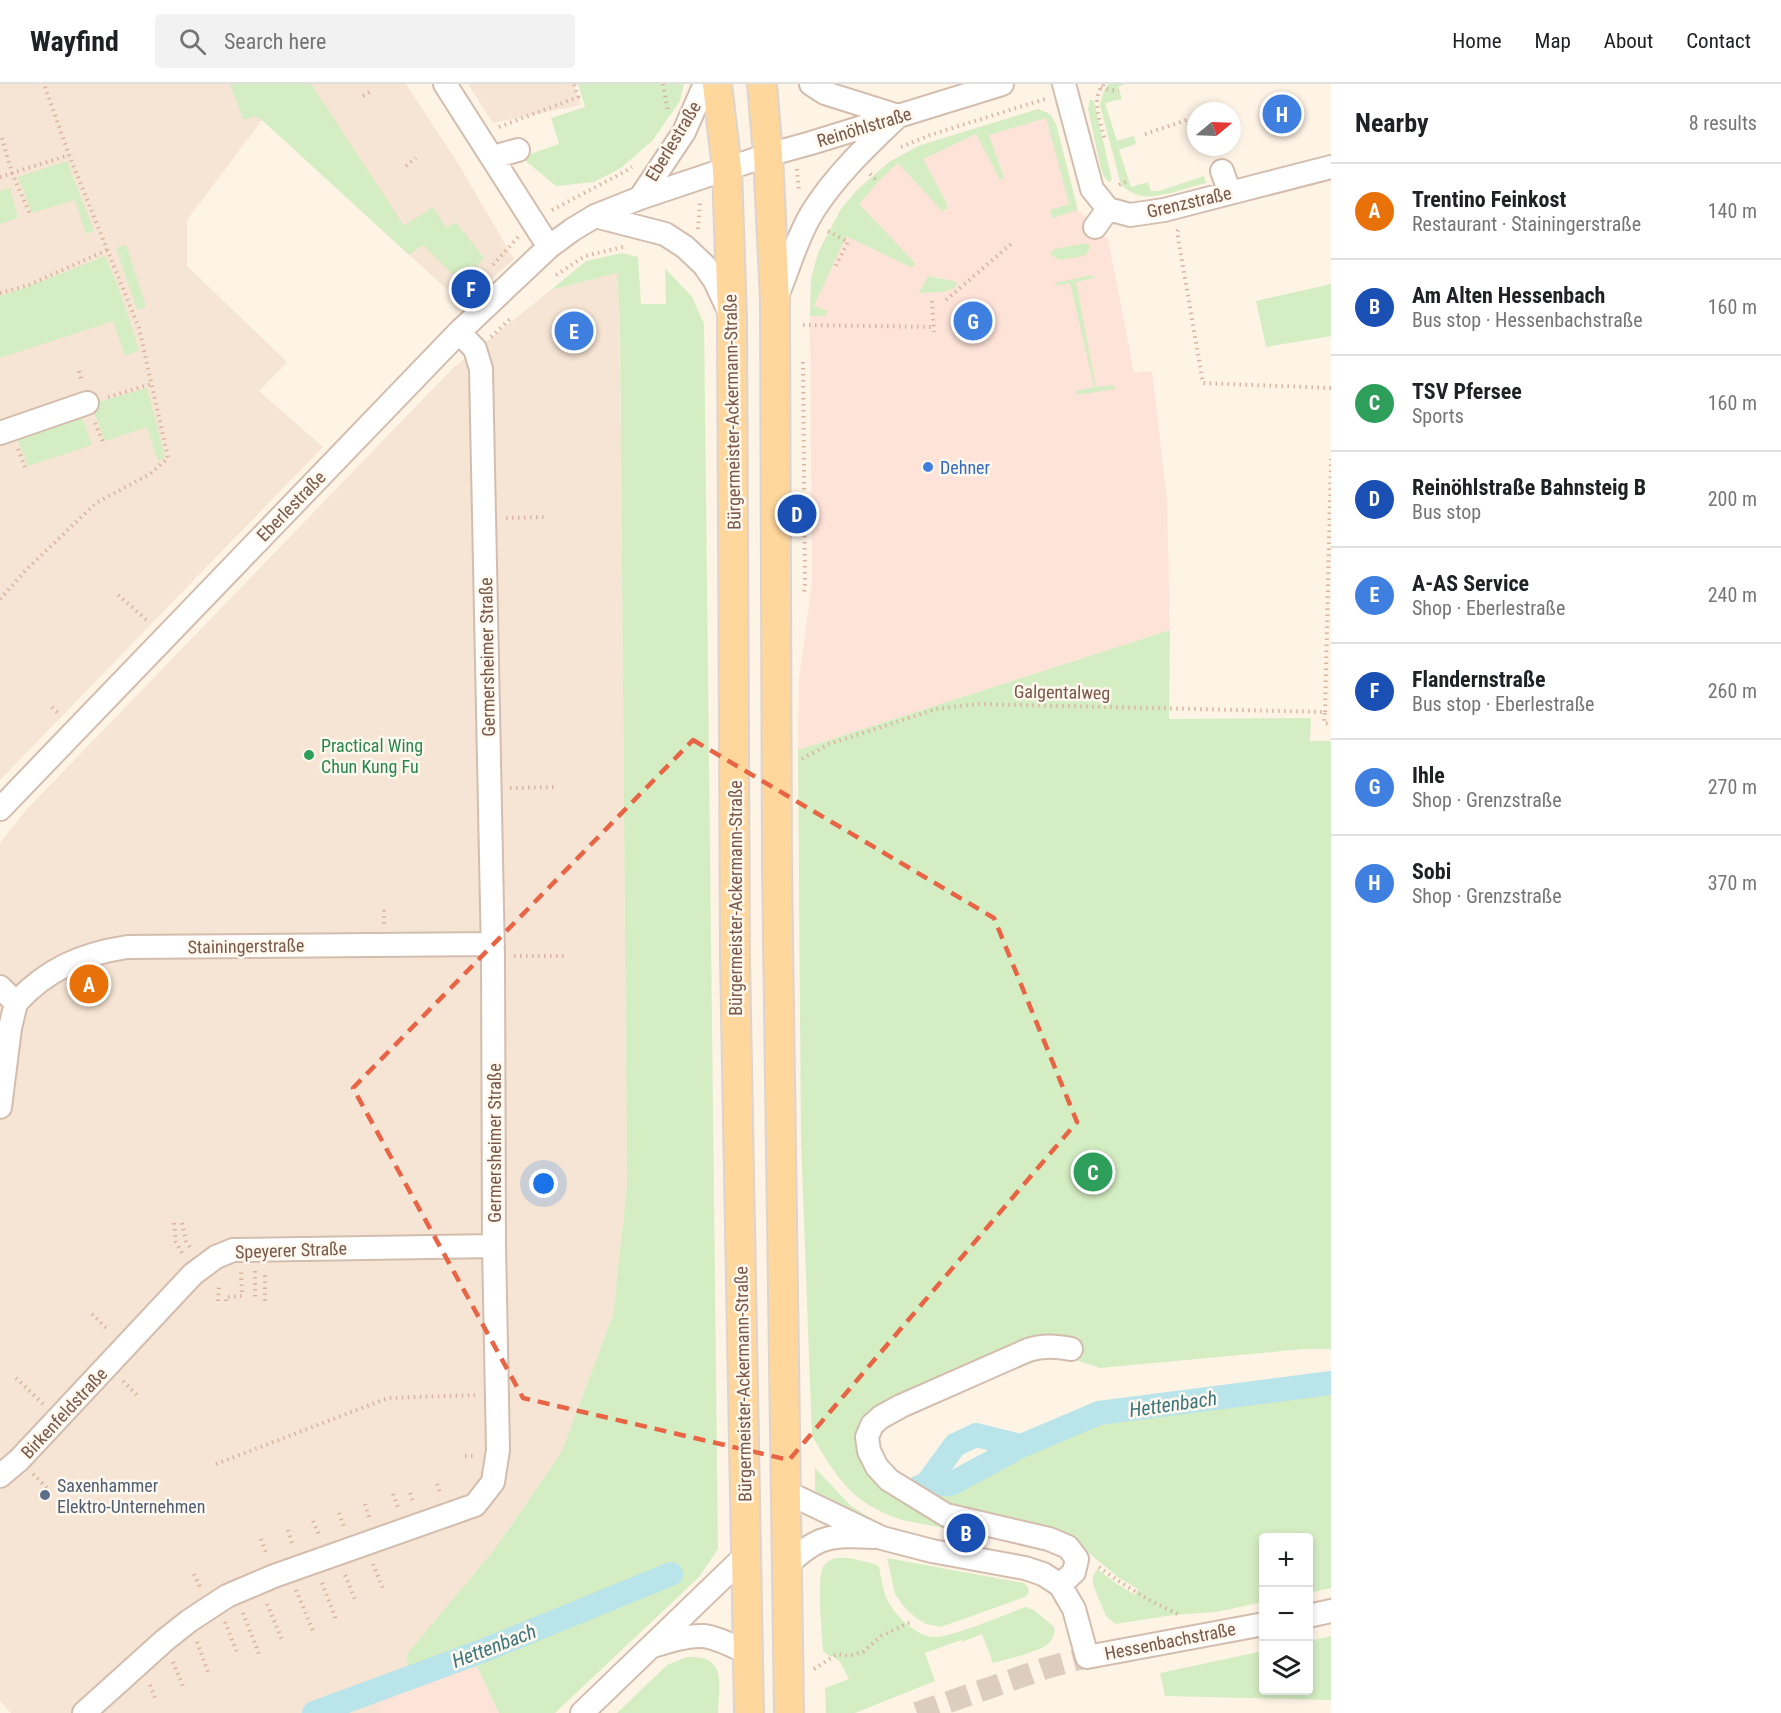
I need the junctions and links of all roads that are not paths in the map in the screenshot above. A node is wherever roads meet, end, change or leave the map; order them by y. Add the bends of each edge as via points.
1 (445, 84) edge
2 (705, 84) edge
3 (717, 84) edge
4 (762, 84) edge
5 (811, 84) edge
6 (1002, 84) edge
7 (1065, 88) edge
8 (898, 116) junction
9 (518, 150) dead end
10 (768, 155) junction
11 (493, 157) junction
12 (1331, 167) edge
13 (727, 168) junction
14 (1222, 171) dead end
15 (1230, 193) junction
16 (640, 198) junction
17 (595, 216) junction
18 (549, 247) junction
19 (775, 301) junction
20 (732, 318) junction
21 (459, 332) junction
22 (85, 392) road end
23 (0, 433) edge
24 (0, 809) edge
25 (493, 950) junction
26 (8, 995) edge
27 (0, 1107) edge
28 (494, 1246) junction
29 (126, 1347) joint
30 (1071, 1350) dead end
31 (0, 1476) edge
32 (784, 1491) junction
33 (882, 1538) junction
34 (746, 1555) junction
35 (786, 1568) junction
36 (1060, 1586) junction
37 (1331, 1611) edge
38 (1313, 1615) edge
39 (1259, 1625) edge
40 (651, 1646) junction
41 (748, 1653) junction
42 (788, 1708) edge
43 (84, 1713) edge
44 (582, 1713) edge
45 (749, 1713) edge

1 - 11 street
2 - 16 street, Eberlestraße via 684,132
3 - 13 main road, Bürgermeister-Ackermann-Straße
4 - 10 main road
5 - 8 street via 825,93
6 - 8 street, Reinöhlstraße
7 - 15 street, Grenzstraße via 1101,218 1164,210
8 - 10 street, Reinöhlstraße
8 - 19 street via 844,169 815,207
9 - 11 street
10 - 13 street, Reinöhlstraße
10 - 19 main road
11 - 18 street
12 - 15 street, Grenzstraße
13 - 16 street, Eberlestraße
13 - 20 main road, Bürgermeister-Ackermann-Straße
14 - 15 street
16 - 17 street, Eberlestraße
17 - 18 street, Eberlestraße
17 - 20 street via 665,234 685,247 715,281
18 - 21 street, Eberlestraße
19 - 32 main road
20 - 34 main road, Bürgermeister-Ackermann-Straße via 735,948
21 - 24 street, Eberlestraße
21 - 25 street, Germersheimer Straße via 475,349 481,369
22 - 23 street
25 - 26 street, Stainingerstraße via 127,947 96,952 52,972 26,991
25 - 28 street, Germersheimer Straße
26 - 27 street via 10,1028
28 - 29 street, Speyerer Straße via 233,1250 193,1274
28 - 43 street, Germersheimer Straße via 498,1450 493,1482 475,1505 226,1597 165,1640
29 - 31 street, Birkenfeldstraße
30 - 36 street via 1049,1346 1028,1350 901,1406 872,1425 867,1437 869,1451 889,1480 946,1515 1068,1547 1077,1559 1074,1572
32 - 33 street
32 - 35 main road
33 - 35 street via 829,1538 808,1546
33 - 36 street via 1025,1568
34 - 40 street
34 - 41 main road, Bürgermeister-Ackermann-Straße
35 - 42 main road
36 - 39 street, Hessenbachstraße via 1074,1609 1087,1657
37 - 38 street
40 - 41 street via 704,1636
40 - 44 street
41 - 45 main road, Bürgermeister-Ackermann-Straße

